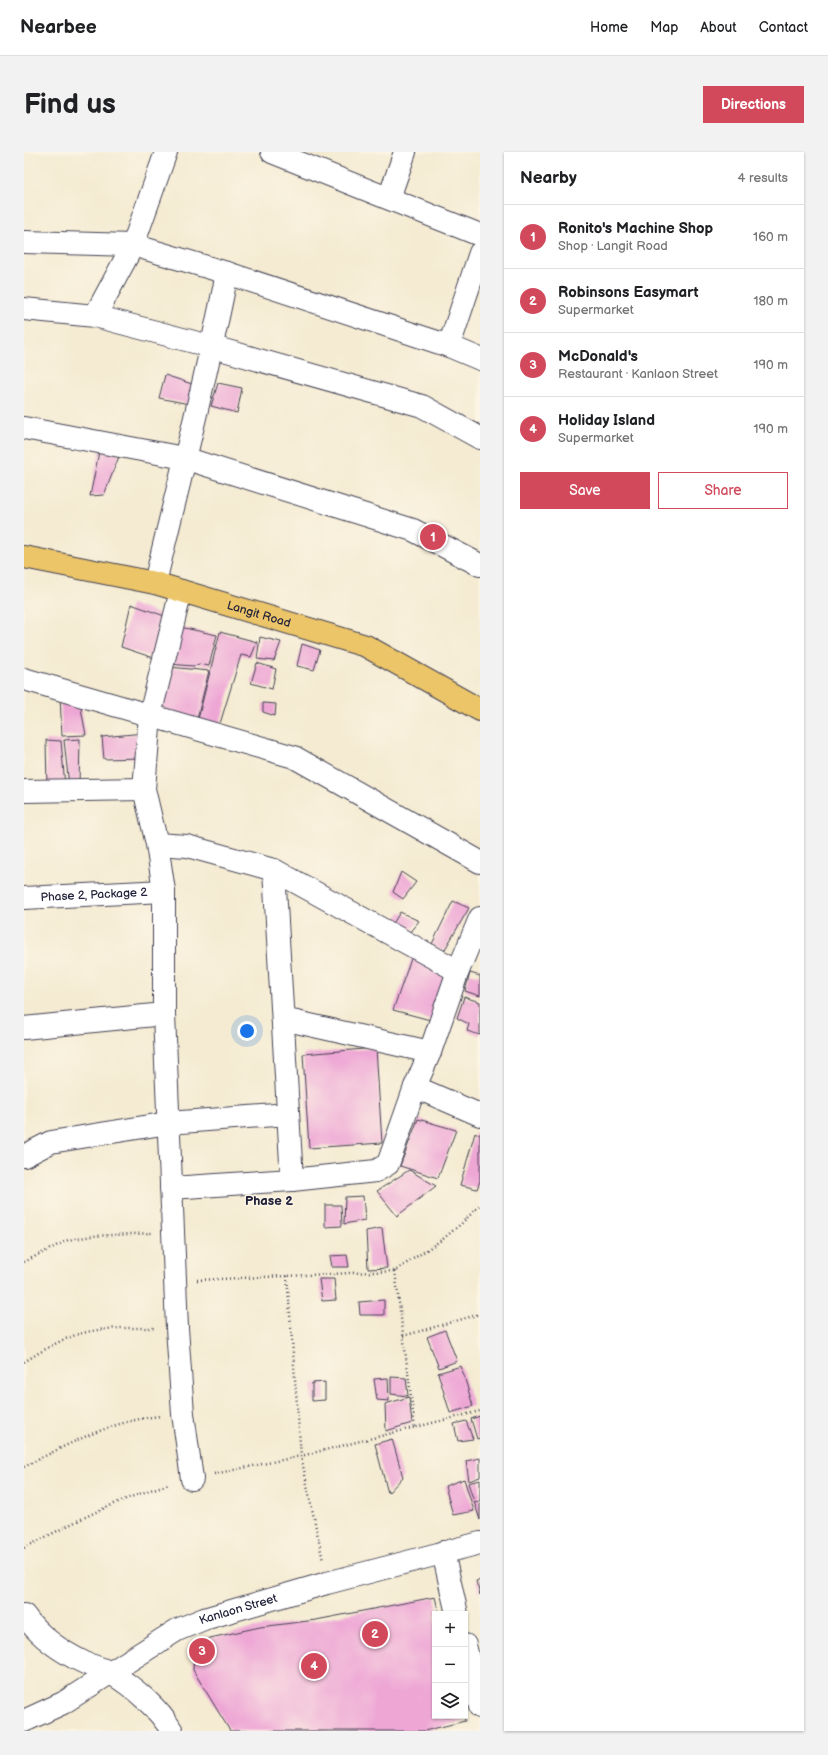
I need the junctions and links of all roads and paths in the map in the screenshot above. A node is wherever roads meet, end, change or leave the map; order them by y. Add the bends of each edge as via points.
1 (166, 152) edge
2 (273, 152) edge
3 (405, 152) edge
4 (388, 198) junction
5 (480, 234) edge
6 (24, 242) edge
7 (133, 244) junction
8 (480, 252) edge
9 (227, 273) junction
10 (24, 309) edge
11 (95, 316) junction
12 (449, 346) junction
13 (213, 347) junction
14 (480, 359) edge
15 (24, 428) edge
16 (480, 438) edge
17 (184, 458) junction
18 (24, 557) edge
19 (480, 565) edge
20 (155, 583) junction
21 (181, 591) junction
22 (24, 679) edge
23 (480, 710) edge
24 (150, 715) junction
25 (144, 789) junction
26 (24, 791) edge
27 (157, 844) junction
28 (480, 862) edge
29 (274, 870) junction
30 (164, 891) junction
31 (24, 898) edge
32 (480, 918) edge
33 (458, 971) junction
34 (164, 1014) junction
35 (283, 1019) junction
36 (24, 1028) edge
37 (430, 1052) junction
38 (415, 1087) junction
39 (288, 1114) junction
40 (480, 1115) edge
41 (168, 1123) junction
42 (24, 1156) edge
43 (292, 1180) junction
44 (171, 1188) junction
45 (480, 1204) edge
46 (172, 1232) junction
47 (24, 1262) edge
48 (395, 1271) junction
49 (287, 1276) junction
50 (175, 1281) junction
51 (480, 1314) edge
52 (177, 1328) junction
53 (403, 1336) junction
54 (24, 1362) edge
55 (480, 1411) edge
56 (183, 1414) junction
57 (416, 1428) junction
58 (301, 1456) junction
59 (24, 1467) edge
60 (192, 1479) junction
61 (480, 1543) edge
62 (24, 1548) edge
63 (443, 1552) junction
64 (327, 1583) junction
65 (457, 1611) edge
66 (24, 1615) edge
67 (465, 1647) edge
68 (112, 1673) junction
69 (480, 1708) edge
70 (24, 1721) edge
71 (172, 1731) edge

1 - 7 street
2 - 4 street
3 - 4 street
4 - 5 street
6 - 7 street
7 - 9 street
7 - 11 street
8 - 12 street
9 - 12 street
9 - 13 street
10 - 11 street
11 - 13 street
12 - 14 street
13 - 16 street via 422,406
13 - 17 street
15 - 17 street
17 - 19 street via 413,530
17 - 20 street
18 - 20 main road, Langit Road
20 - 21 main road, Langit Road
21 - 23 main road, Langit Road via 366,646
21 - 24 street
22 - 24 street
24 - 25 street
24 - 28 street via 294,757
25 - 26 street
25 - 27 street
27 - 29 street via 187,846
27 - 30 street
29 - 33 street
29 - 35 street
30 - 31 street, Phase 2, Package 2
30 - 34 street
32 - 33 street
33 - 37 street
34 - 36 street
34 - 41 street
35 - 37 street
35 - 39 street
37 - 38 street
38 - 40 street
38 - 43 street via 391,1158 383,1168 376,1171
39 - 41 street
39 - 43 street
41 - 42 street via 51,1142
41 - 44 street
43 - 44 street
44 - 46 street
45 - 48 path via 443,1239
46 - 47 path via 114,1234 68,1240
46 - 50 street
48 - 49 path
48 - 53 path
49 - 50 path
49 - 58 path
50 - 52 street
51 - 53 path
52 - 54 path via 119,1328 91,1331 69,1338
52 - 56 street
53 - 57 path
55 - 57 path
56 - 59 path via 146,1417 117,1425 85,1437
56 - 60 street
57 - 58 path
58 - 60 path
58 - 64 path
60 - 62 path via 118,1502
61 - 63 street, Kanlaon Street
63 - 64 street, Kanlaon Street
63 - 65 street
64 - 68 street, Kanlaon Street via 184,1627 153,1644
66 - 68 street via 54,1646 83,1662
67 - 69 street
68 - 70 street, Kanlaon Street via 63,1703
68 - 71 street via 150,1703

